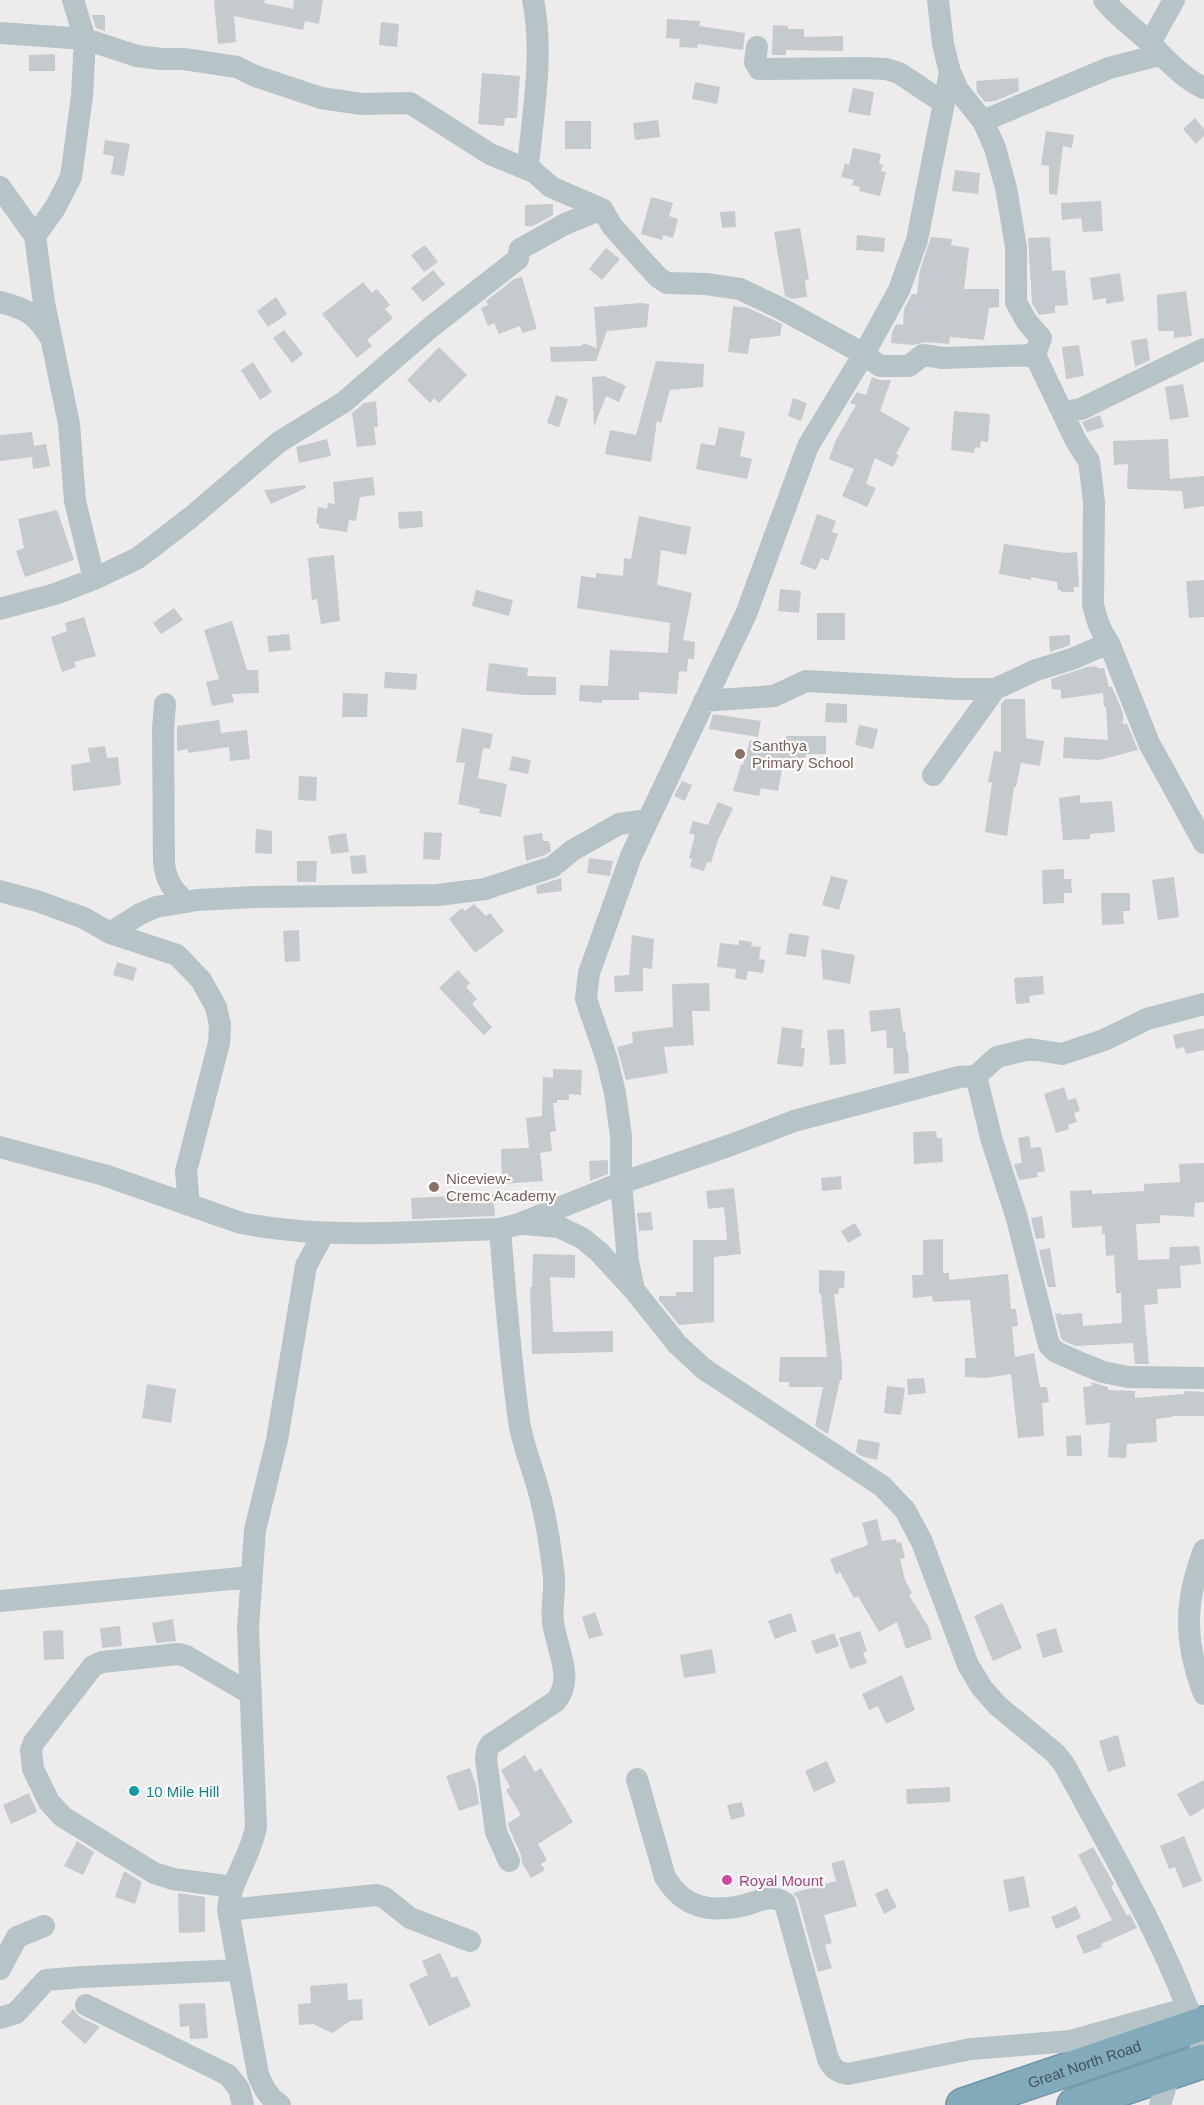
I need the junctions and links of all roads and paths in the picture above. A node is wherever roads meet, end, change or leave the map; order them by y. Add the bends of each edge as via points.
1 (73, 0) edge
2 (938, 0) edge
3 (1104, 0) edge
4 (1174, 0) edge
5 (536, 5) edge
6 (0, 33) edge
7 (85, 39) junction
8 (757, 47) dead end
9 (1155, 49) junction
10 (950, 72) junction
11 (1204, 88) edge
12 (944, 102) junction
13 (983, 120) junction
14 (534, 172) junction
15 (0, 187) edge
16 (602, 209) junction
17 (35, 236) junction
18 (0, 302) edge
19 (52, 341) junction
20 (1204, 349) edge
21 (864, 354) junction
22 (1035, 355) junction
23 (1063, 412) junction
24 (94, 579) junction
25 (0, 609) edge
26 (1109, 643) junction
27 (995, 689) junction
28 (704, 701) junction
29 (165, 705) dead end
30 (933, 776) dead end
31 (648, 820) junction
32 (1204, 843) edge
33 (0, 891) edge
34 (186, 902) junction
35 (111, 933) junction
36 (1204, 1004) edge
37 (976, 1076) junction
38 (0, 1147) edge
39 (621, 1183) junction
40 (189, 1205) junction
41 (510, 1227) junction
42 (323, 1234) junction
43 (634, 1290) junction
44 (1204, 1378) edge
45 (1204, 1550) edge
46 (251, 1577) junction
47 (0, 1601) edge
48 (251, 1694) junction
49 (1204, 1694) edge
50 (637, 1779) dead end
51 (509, 1861) dead end
52 (233, 1887) junction
53 (228, 1910) junction
54 (44, 1926) dead end
55 (470, 1941) dead end
56 (0, 1969) edge
57 (239, 1970) junction
58 (86, 2006) dead end
59 (0, 2018) edge
60 (1198, 2028) edge
61 (1204, 2061) edge
62 (1170, 2072) junction
63 (243, 2105) edge
64 (280, 2105) edge
65 (963, 2105) edge
66 (1074, 2105) edge
67 (1160, 2105) edge

1 - 7 street
2 - 10 street
3 - 9 street
4 - 9 street
5 - 14 street via 537,64 528,166
6 - 7 street
7 - 14 street via 137,56 237,67 321,98 362,104 410,103 490,154
7 - 17 street via 71,177
8 - 12 street via 755,63 759,69 886,69
9 - 11 street
9 - 13 street
10 - 12 street
10 - 13 street via 958,90
12 - 21 street via 917,240 899,290
13 - 22 street via 1006,188 1016,247 1016,302 1041,338
14 - 16 street via 552,187
15 - 17 street
16 - 21 street via 612,226 667,283 740,290
16 - 24 street via 520,249 518,259 344,402 279,442 138,558
17 - 19 street
18 - 19 street via 38,318
19 - 24 street via 69,424 75,501
20 - 23 street via 1081,409
21 - 22 street via 880,366 895,367 909,366 923,355
21 - 28 street via 808,446 746,614
22 - 23 street
23 - 26 street via 1089,460 1094,502 1093,605 1101,632
24 - 25 street
26 - 27 street
26 - 32 street via 1149,743
27 - 28 street via 806,681 774,696
27 - 30 street
28 - 31 street
29 - 34 street via 164,863 168,881
31 - 34 street via 620,824 573,850 552,867 485,889 438,895 255,897
31 - 39 street via 589,973 586,999 615,1093 621,1136
33 - 35 street via 84,918
34 - 35 street via 156,907
35 - 40 street via 177,955 201,980 216,1006 219,1043 186,1172
36 - 37 street via 1147,1019 1104,1040 1062,1054 1030,1049 997,1057
37 - 39 street via 959,1077 794,1121
37 - 44 street via 1049,1345 1056,1352 1103,1372 1128,1377
38 - 40 street via 104,1175
39 - 41 street
39 - 43 street
40 - 42 street via 241,1223
41 - 42 street
41 - 43 street via 559,1227 582,1238
41 - 51 street via 506,1306 519,1423 541,1499 554,1576 553,1622 565,1675 556,1701 490,1745 487,1751 492,1814
42 - 46 street via 306,1266 277,1440 258,1515
43 - 60 street via 677,1344 704,1369 882,1486 905,1510 982,1688 1064,1764 1165,1954
45 - 49 street via 1190,1594 1188,1618 1190,1644
46 - 47 street
46 - 48 street
48 - 52 street via 256,1827
48 - 52 street via 178,1654 102,1662 93,1666 31,1750 33,1769 49,1802 63,1817 154,1873
50 - 60 street via 665,1876 682,1898 717,1909 772,1897 784,1903 828,2059 839,2072 848,2074 971,2049
52 - 53 street
53 - 55 street via 377,1895 411,1918
53 - 57 street
54 - 56 street via 17,1937
57 - 59 street via 46,1980 16,2013
57 - 64 street via 258,2074 263,2088
58 - 63 street via 228,2074 239,2089
60 - 65 highway, Great North Road
61 - 62 highway
62 - 66 highway
62 - 67 street

